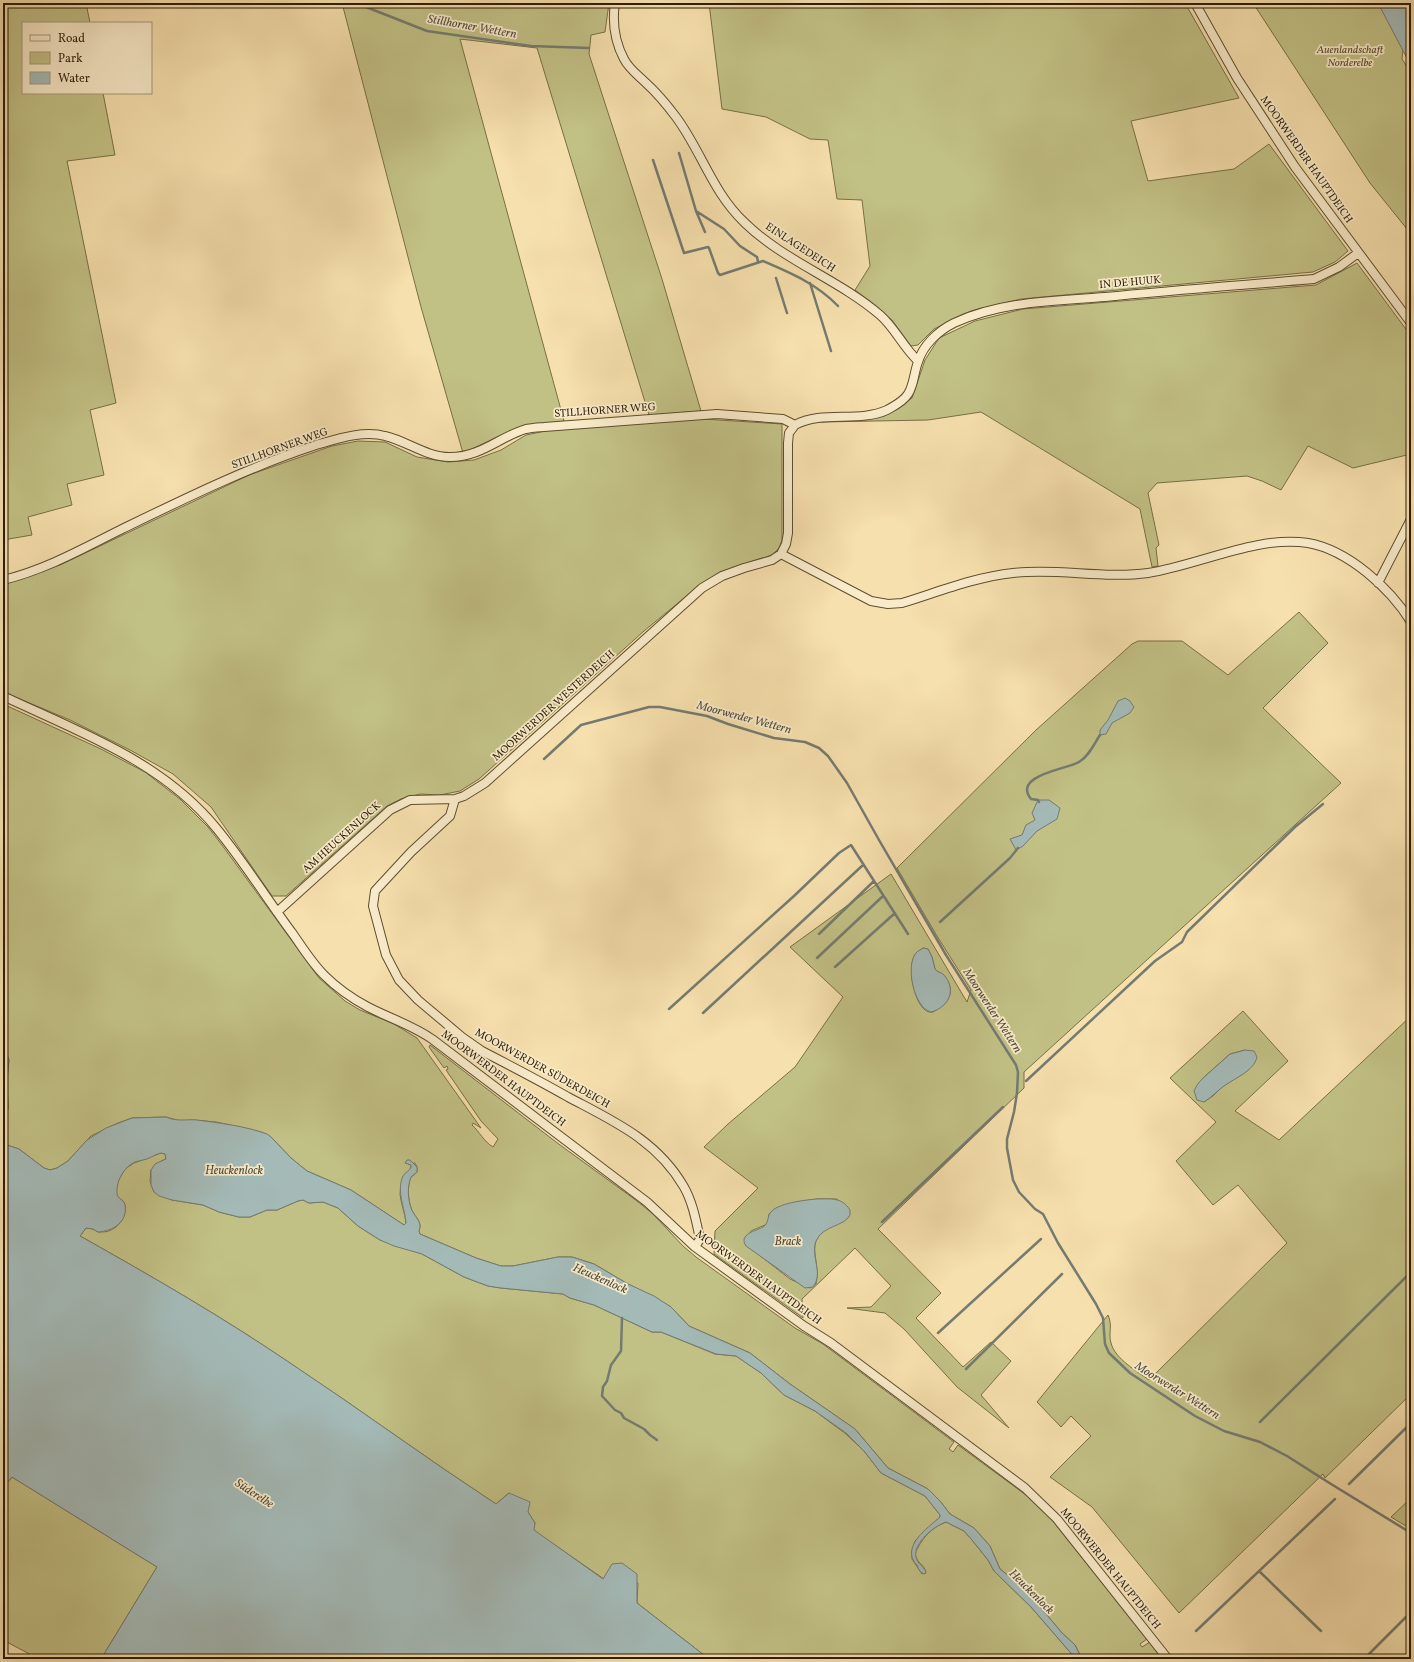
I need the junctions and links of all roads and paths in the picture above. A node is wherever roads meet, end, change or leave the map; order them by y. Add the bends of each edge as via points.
1 (616, 3) edge
2 (1195, 3) edge
3 (1358, 253) junction
4 (1411, 323) edge
5 (918, 361) junction
6 (795, 425) junction
7 (1411, 519) edge
8 (781, 554) junction
9 (3, 580) edge
10 (1378, 583) junction
11 (1411, 622) edge
12 (3, 696) edge
13 (454, 799) junction
14 (277, 912) junction
15 (695, 1248) junction
16 (1168, 1659) edge

1 - 5 street, EINLAGEDEICH via 614,35 624,60 658,95 684,128 715,186 730,207 765,240 880,314
2 - 3 street, MOORWERDER HAUPTDEICH via 1237,78 1266,123
3 - 4 street, MOORWERDER HAUPTDEICH
3 - 5 street, IN DE HUUK via 1339,267 1314,279 1022,304 997,309 954,323 943,330 926,347
5 - 6 street via 908,394 900,403 884,411 815,418 803,420
6 - 8 street via 788,443 788,533
6 - 9 street, STILLHORNER WEG via 783,419 717,414 544,426 527,429 470,455 448,457 422,451 385,436 360,435 339,439 247,470 58,560
7 - 10 street
8 - 10 street via 872,601 888,604 902,603 981,579 1012,573 1147,573 1277,542 1297,542 1324,547 1343,556
8 - 13 street, MOORWERDER WESTERDEICH via 772,560 722,576 702,588 485,783
10 - 11 street
12 - 14 street, MOORWERDER HAUPTDEICH via 118,750 167,781 194,804 216,828
13 - 14 street, AM HEUCKENLOCK via 410,800 390,810
13 - 15 street, MOORWERDER SÜDERDEICH via 450,816 411,852 376,891 373,906 392,968 399,980 418,1000 482,1051 614,1121 656,1151 676,1175 688,1196 700,1239
14 - 15 street, MOORWERDER HAUPTDEICH via 323,974 348,995 432,1039 647,1202
15 - 16 street, MOORWERDER HAUPTDEICH via 831,1343 1025,1488 1057,1519

